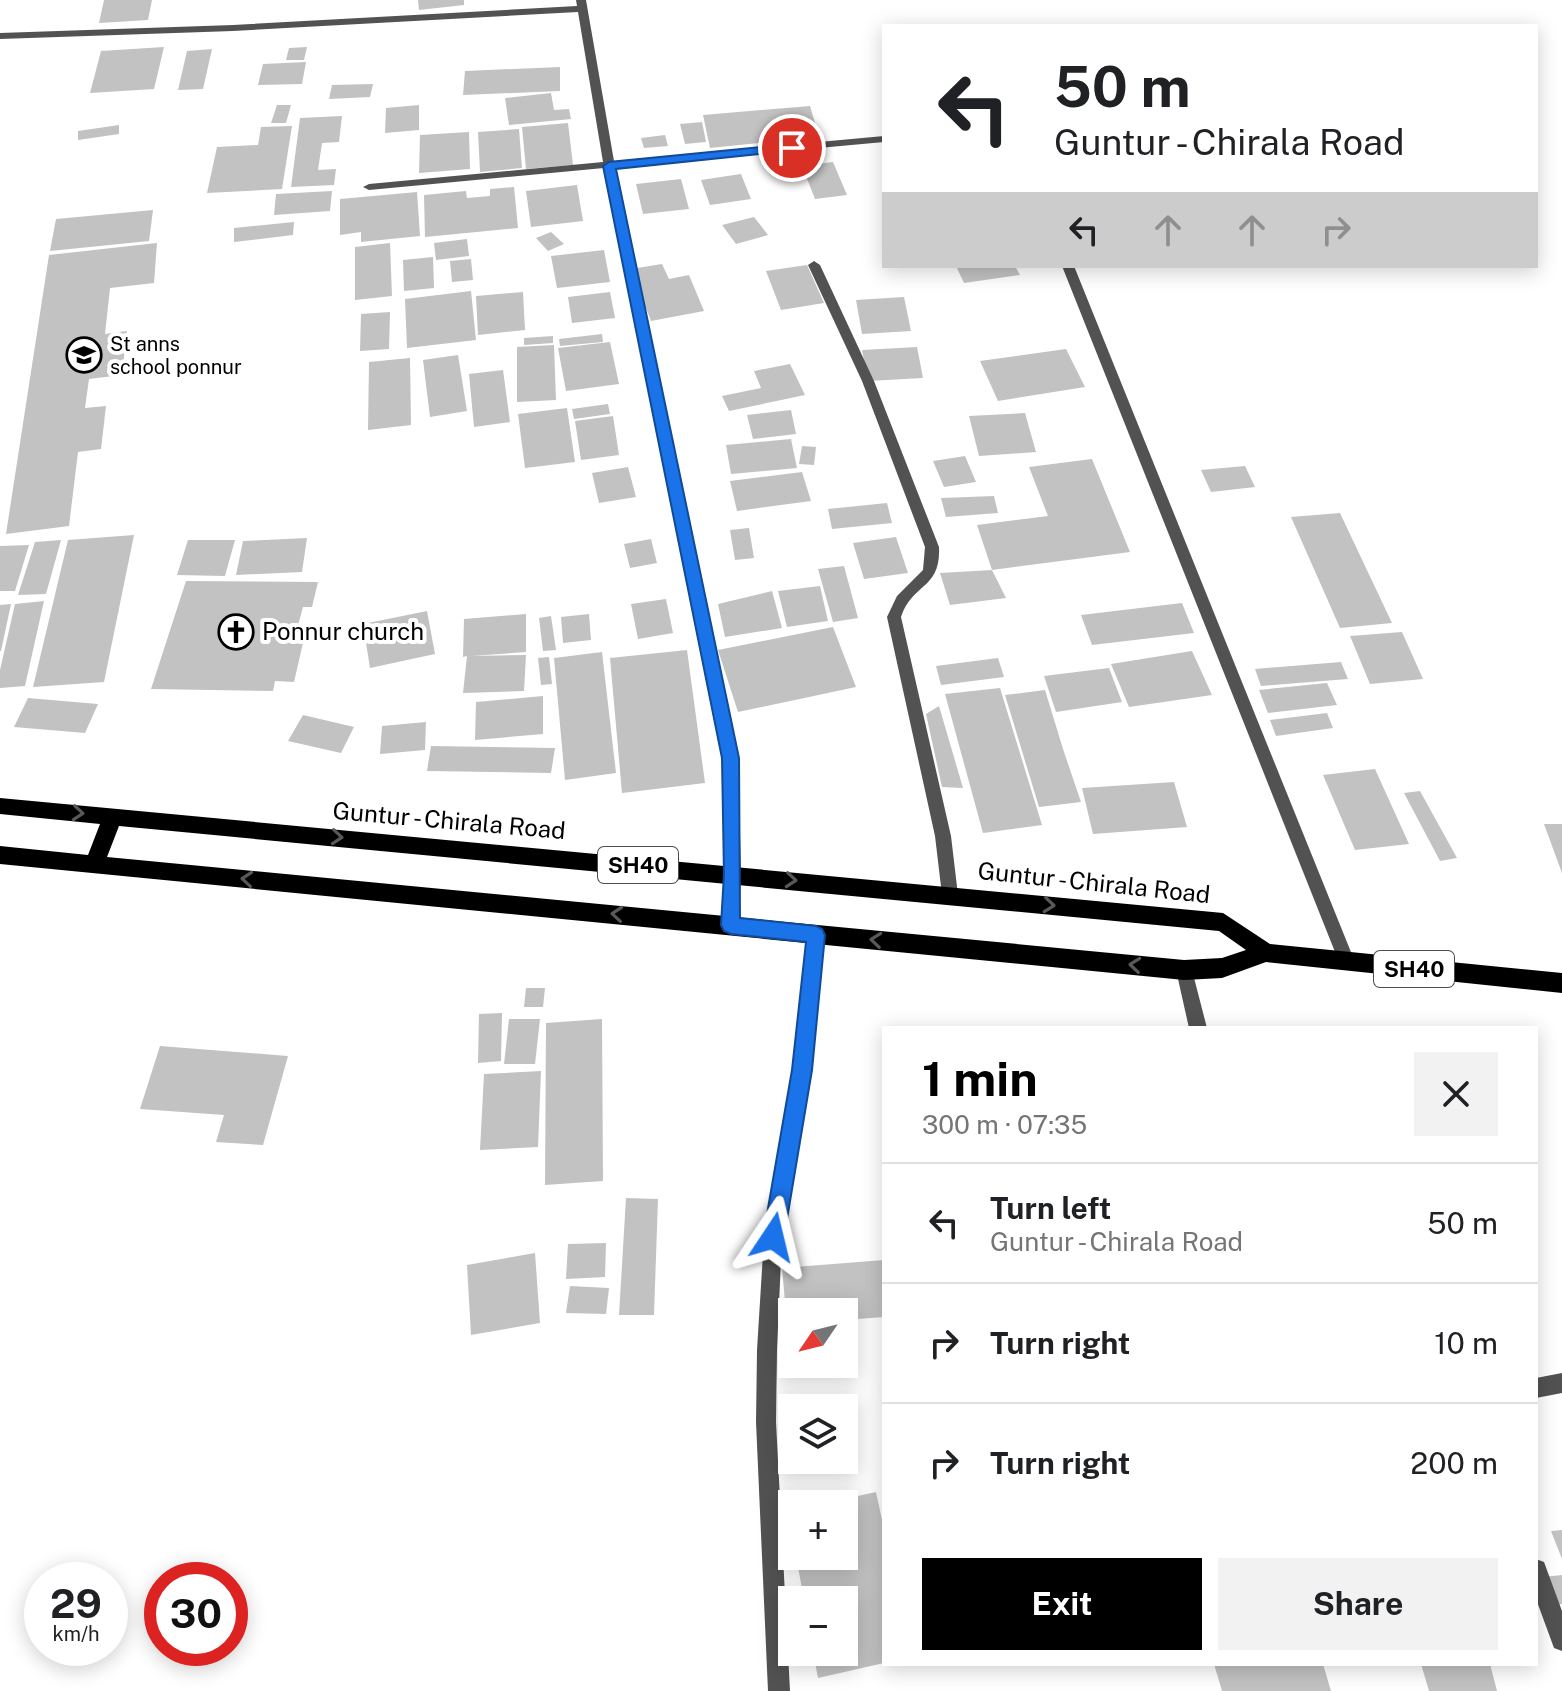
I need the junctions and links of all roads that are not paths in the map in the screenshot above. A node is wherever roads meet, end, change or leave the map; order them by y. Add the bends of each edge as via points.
1 (581, 4) edge
2 (0, 36) edge
3 (882, 139) edge
4 (609, 166) junction
5 (369, 187) dead end
6 (814, 265) dead end
7 (1069, 268) edge
8 (0, 806) edge
9 (113, 816) junction
10 (0, 855) edge
11 (94, 865) junction
12 (733, 874) junction
13 (950, 895) junction
14 (731, 925) junction
15 (816, 935) junction
16 (1266, 953) junction
17 (1347, 962) junction
18 (1184, 970) junction
19 (1562, 983) edge
20 (1198, 1026) edge
21 (1562, 1383) edge
22 (1538, 1388) edge
23 (1538, 1575) edge
24 (1562, 1640) edge
25 (779, 1691) edge

1 - 2 street via 233,28
1 - 4 street
3 - 4 street
4 - 5 street
4 - 12 street via 730,758
6 - 13 street via 868,381 932,547 932,567 904,593 894,617 943,836
7 - 17 street
8 -> 9 main road, Guntur - Chirala Road / SH40
9 - 11 main road
9 -> 12 main road, Guntur - Chirala Road / SH40
10 - 11 main road, Guntur - Chirala Road / SH40
14 -> 11 main road, Guntur - Chirala Road / SH40
12 -> 13 main road, Guntur - Chirala Road / SH40
12 - 14 street
13 -> 16 main road, Guntur - Chirala Road / SH40 via 1223,922
14 - 15 main road, Guntur - Chirala Road / SH40
18 -> 15 main road, Guntur - Chirala Road / SH40
15 - 25 street via 802,1070 773,1237 767,1350
16 - 17 main road, Guntur - Chirala Road / SH40
16 - 18 main road, Guntur - Chirala Road / SH40 via 1222,968
17 - 19 main road, Guntur - Chirala Road / SH40
18 - 20 street
21 - 22 street
23 - 24 street

